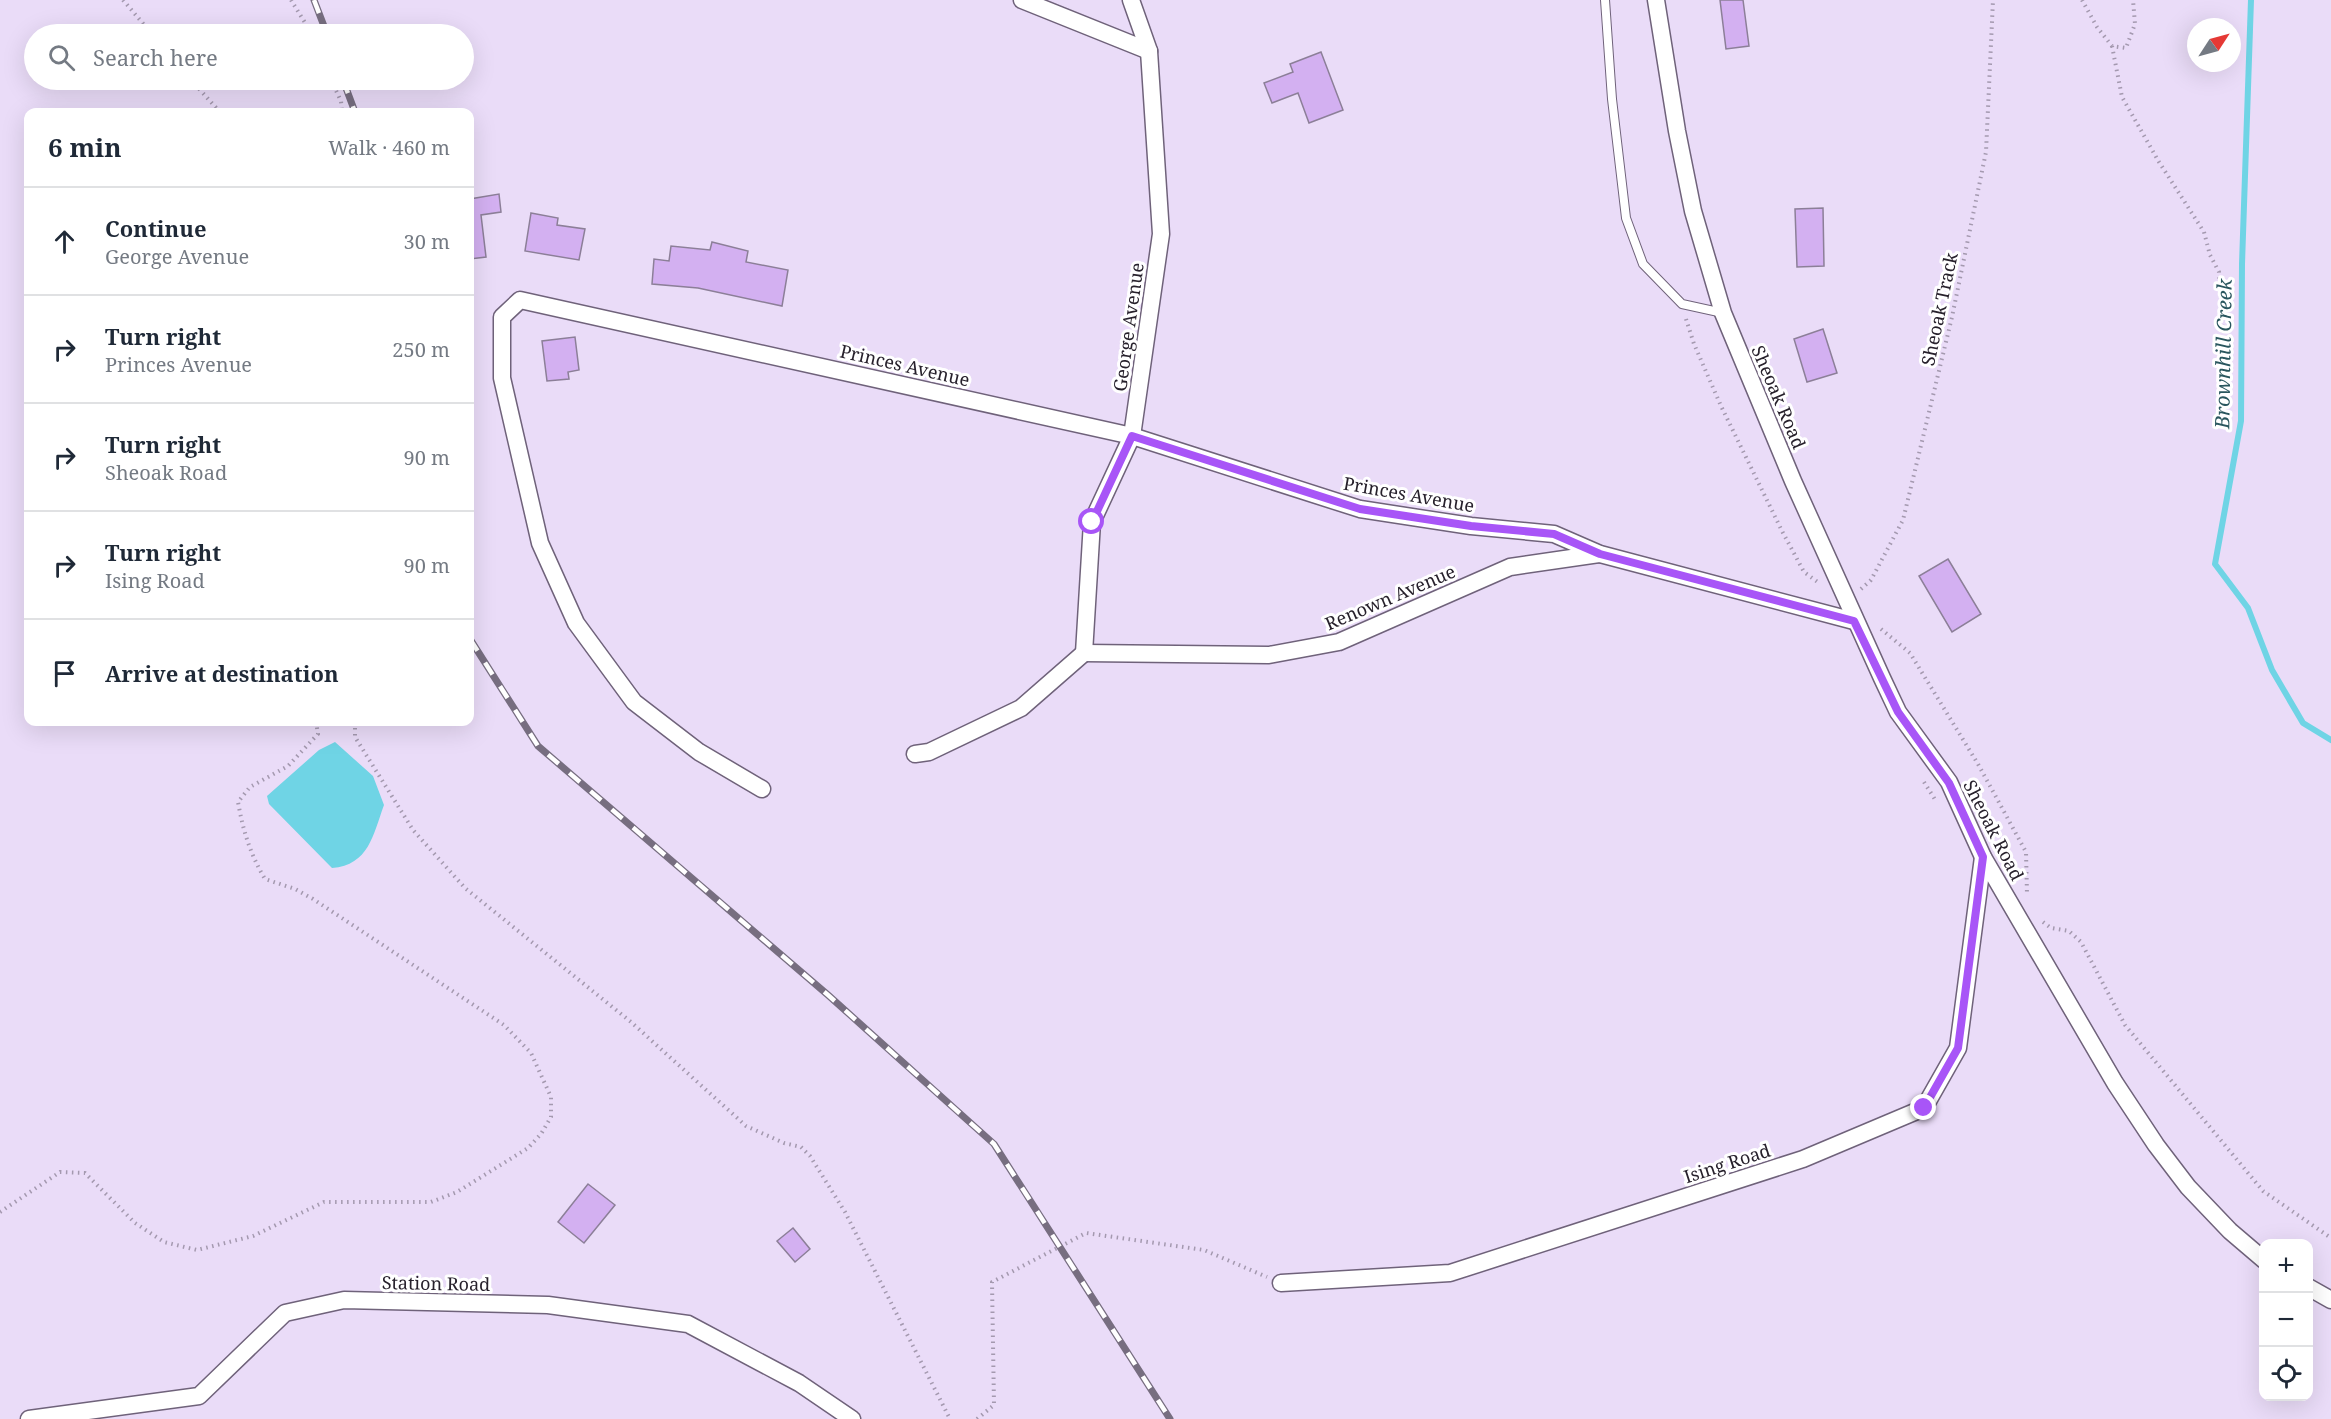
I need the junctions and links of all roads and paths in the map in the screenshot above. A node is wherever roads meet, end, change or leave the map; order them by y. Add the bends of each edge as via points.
1 (123, 0) edge
2 (291, 0) edge
3 (1022, 0) edge
4 (1131, 0) edge
5 (1605, 0) edge
6 (1656, 0) edge
7 (1993, 0) edge
8 (2082, 0) edge
9 (2133, 0) edge
10 (143, 24) edge
11 (306, 24) edge
12 (2112, 46) junction
13 (1149, 51) junction
14 (200, 90) edge
15 (335, 90) edge
16 (216, 108) edge
17 (341, 108) edge
18 (1682, 304) junction
19 (1724, 313) junction
20 (2226, 383) dead end
21 (1132, 436) junction
22 (1600, 554) junction
23 (1821, 584) dead end
24 (1846, 602) junction
25 (1854, 621) junction
26 (1876, 623) dead end
27 (1084, 653) junction
28 (317, 726) edge
29 (355, 726) edge
30 (915, 754) dead end
31 (762, 789) dead end
32 (1983, 857) junction
33 (2028, 900) dead end
34 (2042, 921) dead end
35 (0, 1212) edge
36 (2331, 1238) edge
37 (2259, 1255) edge
38 (1281, 1283) joint
39 (2313, 1290) edge
40 (2331, 1300) edge
41 (29, 1419) edge
42 (852, 1419) edge
43 (950, 1419) edge
44 (977, 1419) edge

1 - 10 path
2 - 11 path
3 - 13 street
4 - 13 street, George Avenue
5 - 18 lane via 1626,218 1643,264
6 - 19 street, Sheoak Road via 1693,211
7 - 24 path, Sheoak Track via 1986,152 1923,443 1904,520 1871,580
8 - 12 path
9 - 12 path via 2135,24 2129,42 2126,48
12 - 20 path via 2122,97 2204,232 2219,272
13 - 21 street, George Avenue via 1161,234
14 - 16 path
15 - 17 path
18 - 19 lane
18 - 23 path via 1694,345 1782,531 1804,572
19 - 24 street, Sheoak Road
21 - 22 street, Princes Avenue via 1360,509 1554,534
21 - 27 street, George Avenue via 1092,522
21 - 31 street, Princes Avenue via 520,300 502,317 502,378 540,543 576,623 634,702 699,752
22 - 25 street, Princes Avenue
22 - 27 street, Renown Avenue via 1510,567 1339,642 1269,655
24 - 25 street, Sheoak Road
25 - 32 street, Sheoak Road via 1898,712 1949,783
26 - 33 path via 1910,653 2026,852
27 - 30 street via 1021,708 929,752
28 - 35 path via 318,734 288,766 250,787 238,802 243,834 257,866 265,879 313,899 504,1025 531,1053 551,1097 551,1116 542,1134 528,1148 457,1192 430,1202 324,1202 253,1236 197,1250 164,1242 135,1223 85,1173 60,1172
29 - 43 path via 355,737 407,821 465,888 631,1022 746,1126 801,1147 810,1156 845,1212
32 - 37 street, Sheoak Road via 2115,1083 2156,1145 2188,1187
32 - 38 street, Ising Road via 1958,1048 1924,1108 1803,1159 1450,1273
34 - 36 path via 2051,928 2069,931 2081,942 2125,1025 2263,1191
38 - 44 path via 1204,1250 1086,1233 992,1282 994,1405
39 - 40 street
41 - 42 street, Station Road via 199,1396 285,1313 344,1300 548,1305 688,1324 799,1383

